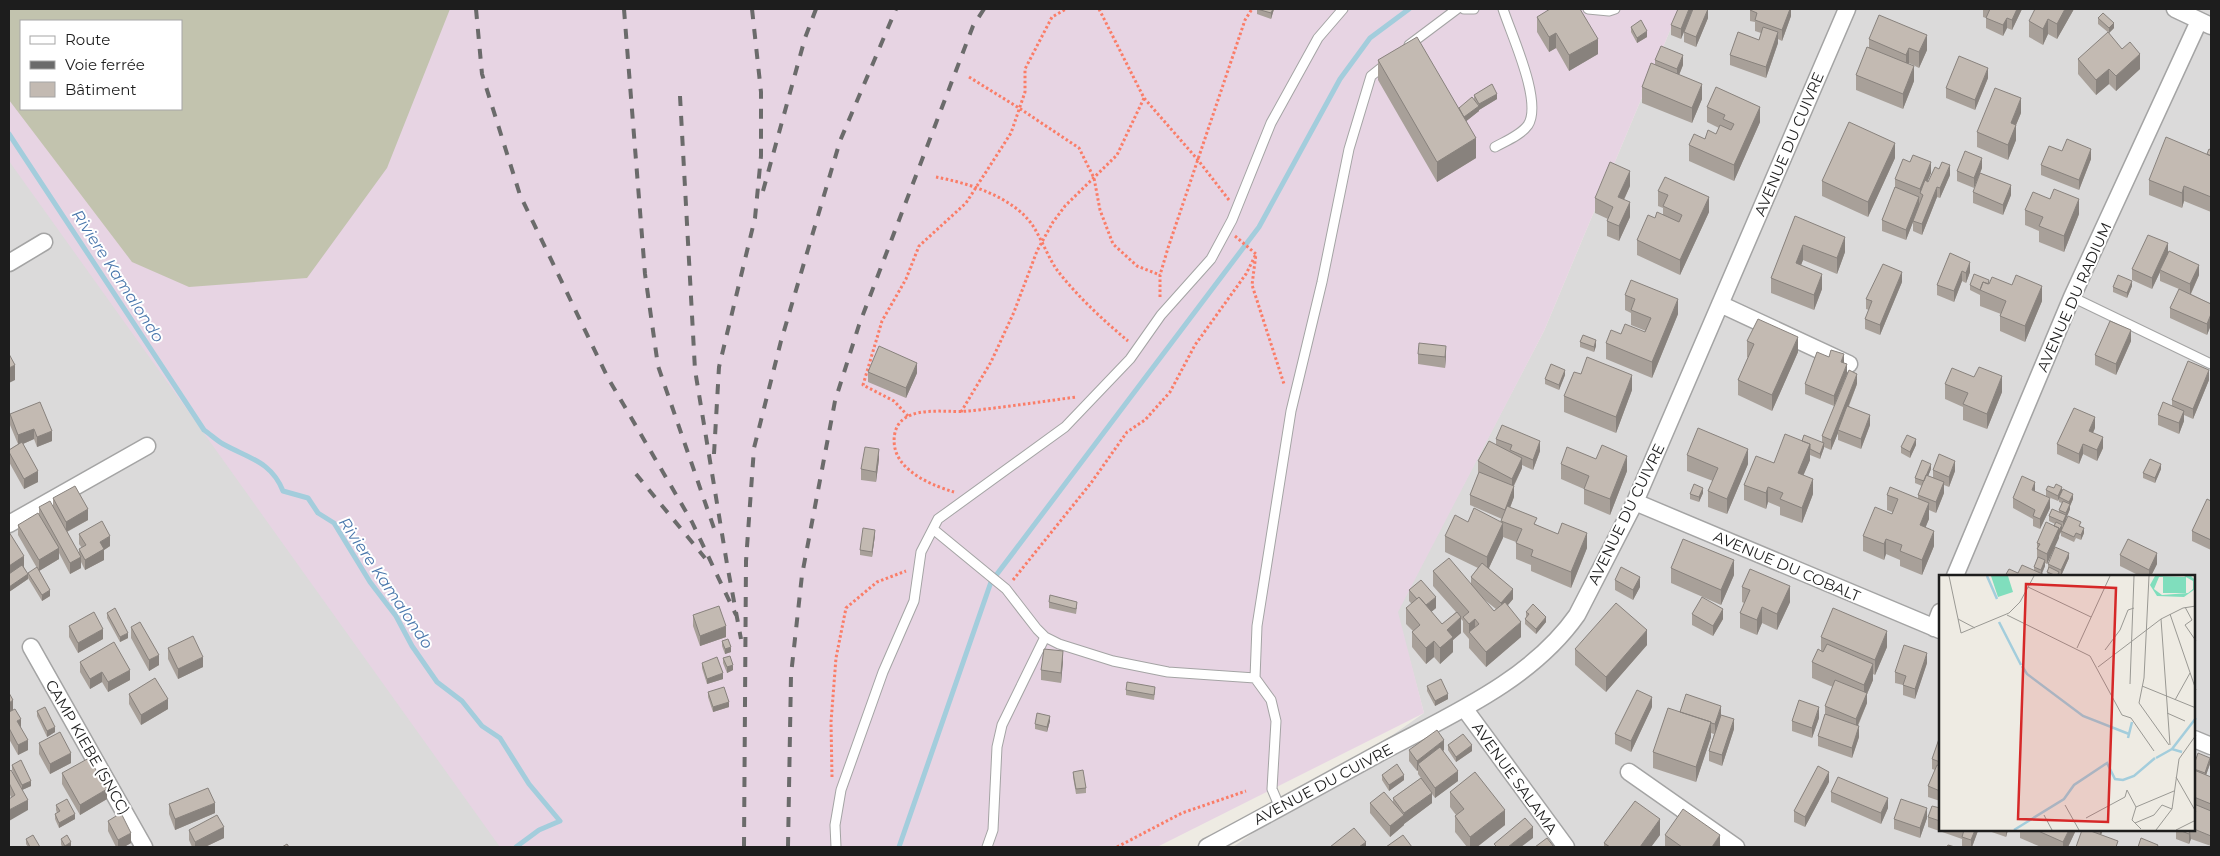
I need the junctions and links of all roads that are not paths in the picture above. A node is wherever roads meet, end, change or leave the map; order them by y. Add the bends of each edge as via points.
1 (1343, 9) edge
2 (1457, 9) edge
3 (1464, 9) edge
4 (1474, 9) edge
5 (1503, 9) edge
6 (1588, 9) edge
7 (1615, 9) edge
8 (1848, 9) edge
9 (2175, 9) edge
10 (2205, 24) edge
11 (1496, 147) dead end
12 (44, 242) dead end
13 (9, 263) edge
14 (2072, 297) junction
15 (1720, 304) junction
16 (1849, 364) edge
17 (2211, 364) edge
18 (147, 446) dead end
19 (1635, 502) junction
20 (9, 524) edge
21 (933, 529) junction
22 (1955, 575) edge
23 (1937, 629) edge
24 (1045, 637) junction
25 (31, 647) dead end
26 (1255, 678) junction
27 (1464, 708) junction
28 (2195, 739) edge
29 (2211, 746) edge
30 (1629, 772) dead end
31 (1280, 808) junction
32 (144, 847) edge
33 (836, 847) edge
34 (987, 847) edge
35 (1207, 847) edge
36 (1566, 847) edge
37 (1736, 847) edge

1 - 21 lane via 1318,38 1271,123 1236,211 1211,259 1160,315 1100,391 1065,427 938,519
2 - 26 lane via 1371,76 1349,149 1291,411 1257,626
3 - 4 lane
5 - 11 lane via 1530,88 1531,112 1530,120 1522,131
6 - 7 lane
8 - 15 street, AVENUE DU CUIVRE
9 - 10 street
10 - 14 street, AVENUE DU RADIUM
12 - 13 street
14 - 17 lane
14 - 22 street, AVENUE DU RADIUM
15 - 16 street
15 - 19 street, AVENUE DU CUIVRE
18 - 20 street
19 - 23 street, AVENUE DU COBALT
19 - 27 street, AVENUE DU CUIVRE via 1566,631 1529,666
21 - 24 lane via 1006,589
21 - 33 lane via 921,552 914,601 883,672 841,790 835,824
24 - 26 lane via 1113,661 1168,672
24 - 34 lane via 1002,725 993,830
25 - 32 street, CAMP KIEBE (SNCC)
26 - 31 lane via 1271,700 1276,722 1272,789
27 - 31 street, AVENUE DU CUIVRE
27 - 36 street, AVENUE SALAMA
28 - 29 street
30 - 37 street
31 - 35 street, AVENUE DU CUIVRE

